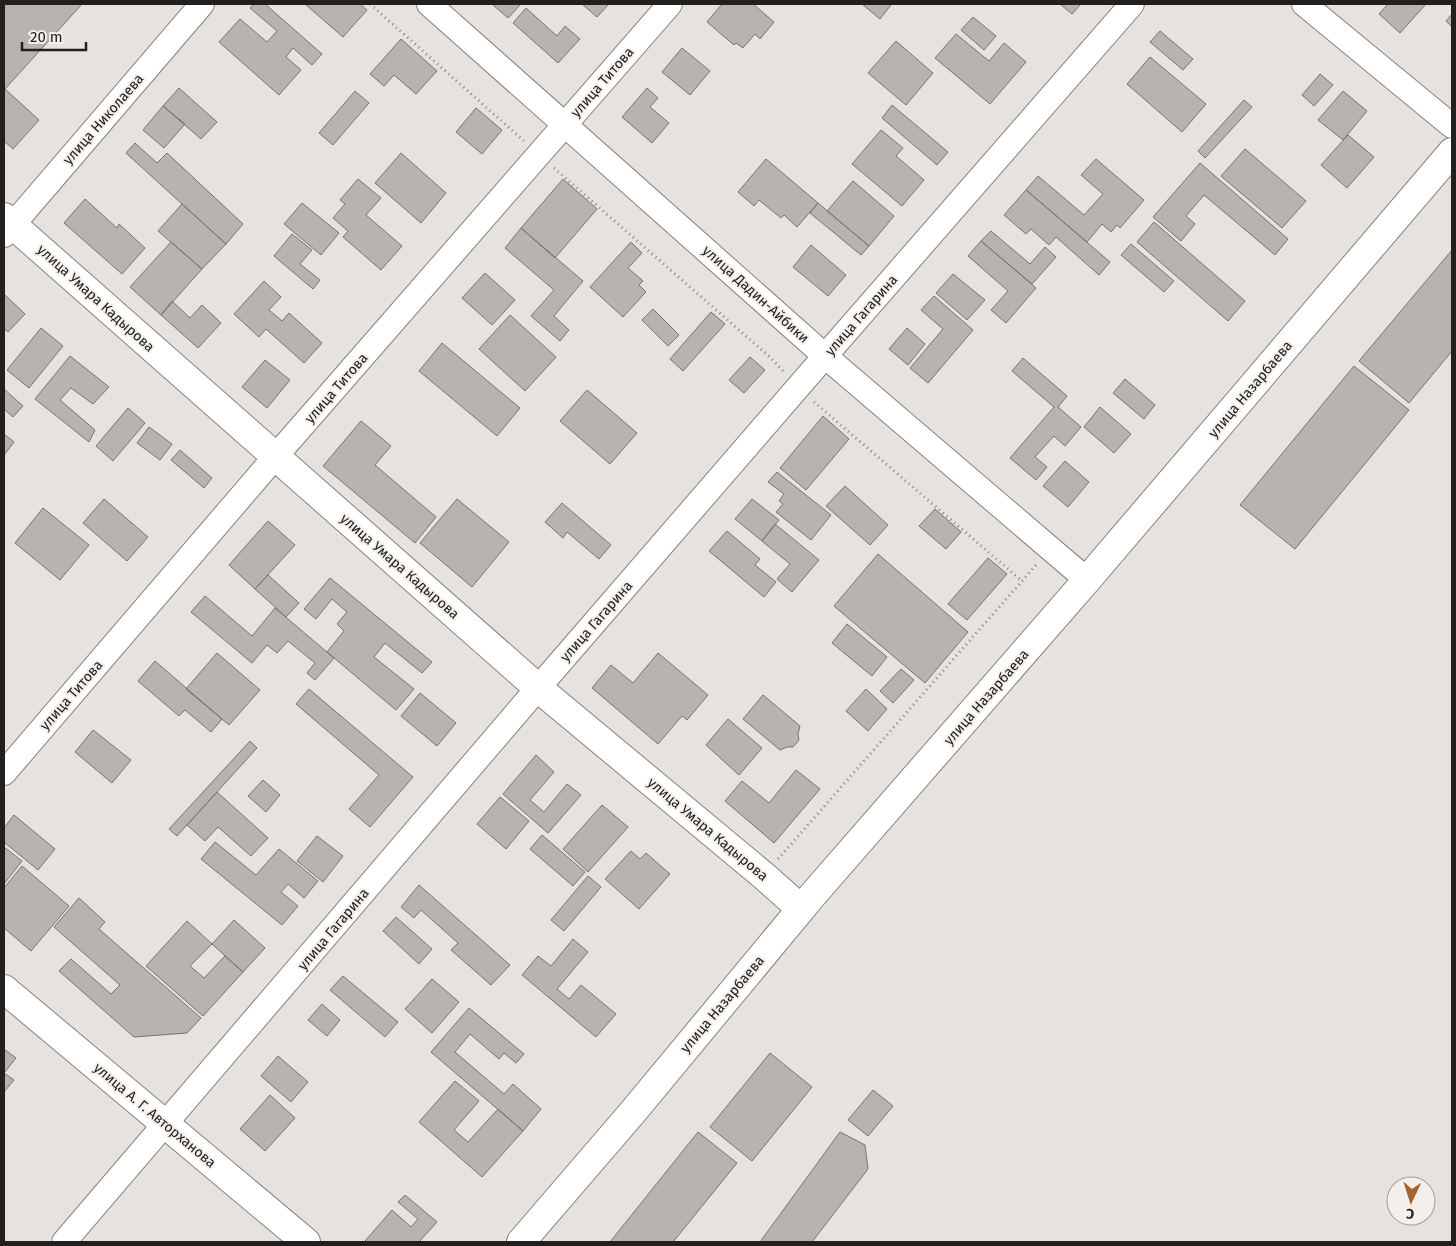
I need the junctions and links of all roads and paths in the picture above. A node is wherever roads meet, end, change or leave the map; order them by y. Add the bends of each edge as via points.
1 (202, 4) edge
2 (370, 4) edge
3 (429, 4) edge
4 (670, 4) edge
5 (1132, 4) edge
6 (1304, 4) edge
7 (566, 124) junction
8 (1452, 126) edge
9 (1452, 152) edge
10 (539, 154) junction
11 (7, 225) edge
12 (825, 356) junction
13 (798, 388) junction
14 (275, 457) junction
15 (1050, 549) junction
16 (1087, 580) junction
17 (1022, 581) junction
18 (538, 688) junction
19 (4, 773) edge
20 (764, 876) junction
21 (801, 909) junction
22 (4, 989) edge
23 (166, 1124) junction
24 (64, 1242) edge
25 (306, 1242) edge
26 (521, 1242) edge

1 - 11 street, улица Николаева
2 - 10 path
3 - 7 street, улица Дадин-Айбики
4 - 7 street, улица Титова
5 - 12 street, улица Гагарина
6 - 8 street
7 - 10 street, улица Титова
7 - 12 street, улица Дадин-Айбики
9 - 16 street, улица Назарбаева
10 - 13 path via 771,358
10 - 14 street, улица Титова
11 - 14 street, улица Умара Кадырова
12 - 13 street, улица Гагарина
12 - 15 street, улица Дадин-Айбики
13 - 17 path
13 - 18 street, улица Гагарина
14 - 18 street, улица Умара Кадырова
14 - 19 street, улица Титова
15 - 16 street, улица Дадин-Айбики
15 - 17 path
16 - 21 street, улица Назарбаева
17 - 20 path
18 - 20 street, улица Умара Кадырова
18 - 23 street, улица Гагарина
20 - 21 street, улица Умара Кадырова
21 - 26 street, улица Назарбаева
22 - 23 street, улица А. Г. Авторханова
23 - 24 street, улица Гагарина
23 - 25 street, улица А. Г. Авторханова

